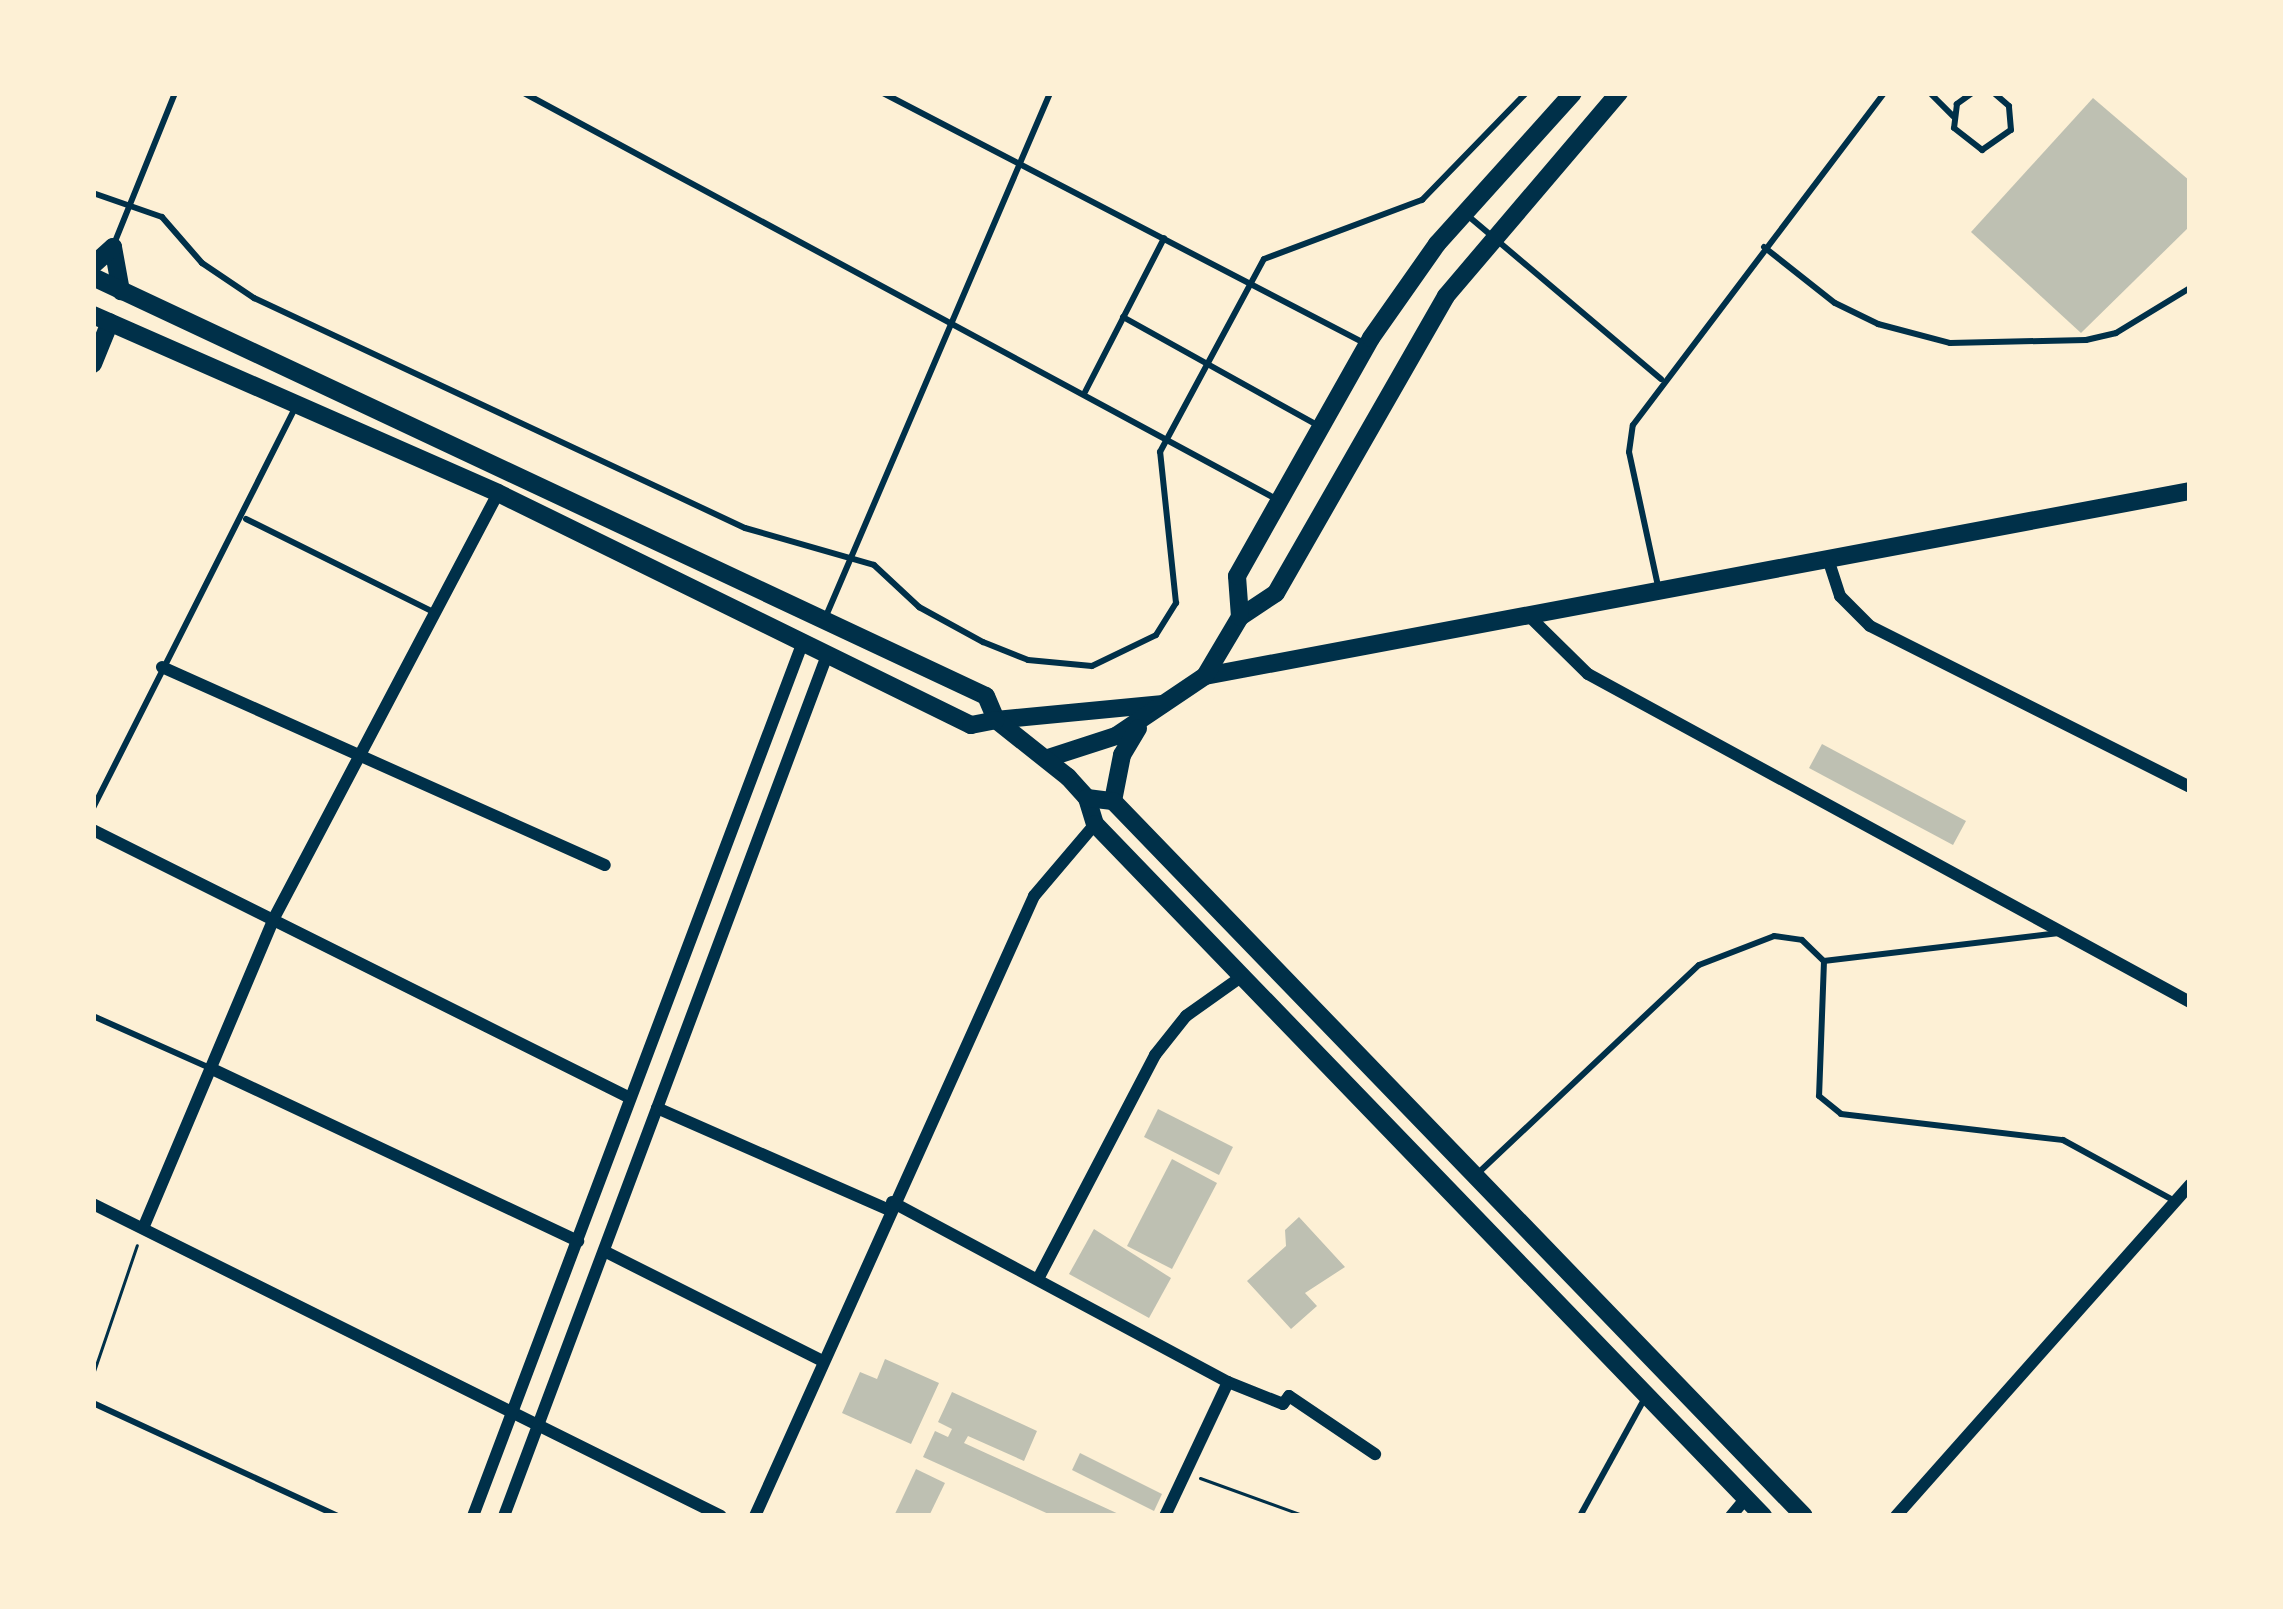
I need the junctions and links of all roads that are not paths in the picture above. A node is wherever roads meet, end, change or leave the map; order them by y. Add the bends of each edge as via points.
1 (175, 93) edge
2 (524, 93) edge
3 (883, 93) edge
4 (1050, 93) edge
5 (1526, 93) edge
6 (1573, 93) edge
7 (1619, 93) edge
8 (1884, 93) edge
9 (1930, 93) edge
10 (1972, 93) edge
11 (1994, 93) edge
12 (1953, 116) junction
13 (1019, 166) junction
14 (93, 193) edge
15 (128, 201) junction
16 (1465, 212) junction
17 (1164, 238) junction
18 (1492, 243) junction
19 (113, 247) junction
20 (1764, 247) junction
21 (93, 265) edge
22 (93, 278) edge
23 (1250, 283) junction
24 (2190, 288) edge
25 (121, 290) junction
26 (1123, 317) junction
27 (102, 318) edge
28 (952, 322) junction
29 (1367, 345) junction
30 (93, 364) edge
31 (1207, 364) junction
32 (1661, 379) junction
33 (1085, 392) junction
34 (298, 402) junction
35 (1322, 428) junction
36 (1167, 439) junction
37 (2190, 491) edge
38 (498, 493) junction
39 (1280, 501) junction
40 (244, 518) junction
41 (852, 555) junction
42 (709, 561) junction
43 (1829, 562) junction
44 (695, 593) junction
45 (1660, 595) junction
46 (436, 613) junction
47 (826, 616) junction
48 (1240, 616) junction
49 (1533, 620) junction
50 (813, 652) junction
51 (161, 667) junction
52 (1205, 676) junction
53 (1168, 703) junction
54 (996, 720) junction
55 (1144, 720) junction
56 (358, 758) junction
57 (1048, 758) junction
58 (2190, 787) edge
59 (1087, 798) junction
60 (1113, 802) junction
61 (93, 808) edge
62 (1095, 824) junction
63 (93, 830) edge
64 (605, 865) dead end
65 (273, 920) junction
66 (2062, 932) junction
67 (1824, 961) junction
68 (1244, 975) junction
69 (2190, 1002) edge
70 (93, 1016) edge
71 (210, 1068) junction
72 (630, 1098) junction
73 (657, 1108) junction
74 (1474, 1177) junction
75 (2190, 1185) edge
76 (2173, 1200) junction
77 (93, 1204) edge
78 (890, 1206) junction
79 (144, 1226) junction
80 (578, 1240) junction
81 (604, 1251) junction
82 (1038, 1279) junction
83 (823, 1360) junction
84 (1228, 1382) junction
85 (1647, 1394) junction
86 (93, 1403) edge
87 (517, 1411) junction
88 (543, 1424) junction
89 (1376, 1454) dead end
90 (1745, 1498) junction
91 (337, 1516) edge
92 (472, 1516) edge
93 (504, 1516) edge
94 (721, 1516) edge
95 (754, 1516) edge
96 (1165, 1516) edge
97 (1580, 1516) edge
98 (1730, 1516) edge
99 (1762, 1516) edge
100 (1804, 1516) edge
101 (1896, 1516) edge

1 - 15 lane
2 - 28 lane
3 - 13 lane
4 - 13 lane
5 - 23 lane via 1440,188 1383,216 1276,249
6 - 16 main road
7 - 18 main road
8 - 20 lane
9 - 12 lane
10 - 12 lane
11 - 12 lane via 2013,118 1994,148 1970,147
13 - 17 lane
13 - 28 lane
14 - 15 lane
15 - 19 lane
15 - 41 lane via 162,217 202,263 254,298 745,528
16 - 18 lane
16 - 29 main road
17 - 23 lane
17 - 26 lane
18 - 32 lane
18 - 48 main road via 1417,340 1276,593
19 - 21 main road
19 - 25 main road
20 - 24 lane via 1835,303 1950,343 2086,340 2116,333
20 - 32 lane
22 - 25 main road
23 - 29 lane
23 - 31 lane
25 - 27 main road
25 - 42 main road
26 - 31 lane
26 - 33 lane
27 - 30 main road
27 - 34 main road
28 - 33 lane
28 - 41 lane
29 - 35 main road
31 - 35 lane
31 - 36 lane
32 - 45 lane via 1633,425 1629,452
33 - 36 lane
34 - 38 main road
34 - 40 lane
35 - 39 main road
36 - 39 lane
36 - 41 lane via 1157,470 1176,556 1176,603 1156,635 1120,658 1091,666 1028,660 938,620
37 - 43 main road
38 - 44 main road
38 - 46 street
39 - 48 main road via 1237,576
40 - 46 lane
40 - 51 lane
41 - 47 lane
42 - 44 main road
42 - 47 main road
43 - 45 main road
43 - 58 street via 1840,596 1870,626
44 - 50 main road
45 - 49 main road
46 - 56 street
47 - 50 main road
47 - 54 main road via 986,696
48 - 52 main road
49 - 52 main road via 1303,652
49 - 66 street via 1588,674
50 - 54 main road via 971,725
50 - 72 street
50 - 73 street
51 - 56 street
51 - 61 lane
52 - 53 main road
53 - 54 main road
53 - 55 main road
54 - 57 main road
55 - 57 main road
55 - 60 main road via 1122,755
56 - 64 street
56 - 65 street
57 - 59 main road
59 - 60 main road
59 - 62 main road
60 - 74 main road
62 - 68 main road
62 - 78 street via 1034,896
63 - 65 street
65 - 71 street
65 - 72 street
66 - 67 lane
66 - 69 street
67 - 74 lane via 1802,940 1774,936 1699,965
67 - 76 lane via 1818,1088 1829,1110 2044,1135 2104,1157
68 - 82 street via 1186,1016 1155,1055
68 - 85 main road
70 - 71 lane
71 - 79 street
71 - 80 street
72 - 80 street
73 - 78 street
73 - 81 street
74 - 100 main road
75 - 76 street
76 - 101 street
77 - 79 street
78 - 82 street
78 - 83 street
79 - 87 street
80 - 87 street
81 - 83 street
81 - 88 street
82 - 84 street
83 - 95 street
84 - 89 street via 1283,1404 1288,1396
84 - 96 street
85 - 90 main road
85 - 97 lane
86 - 91 lane
87 - 88 street
87 - 92 street
88 - 93 street
88 - 94 street
90 - 98 street
90 - 99 main road

